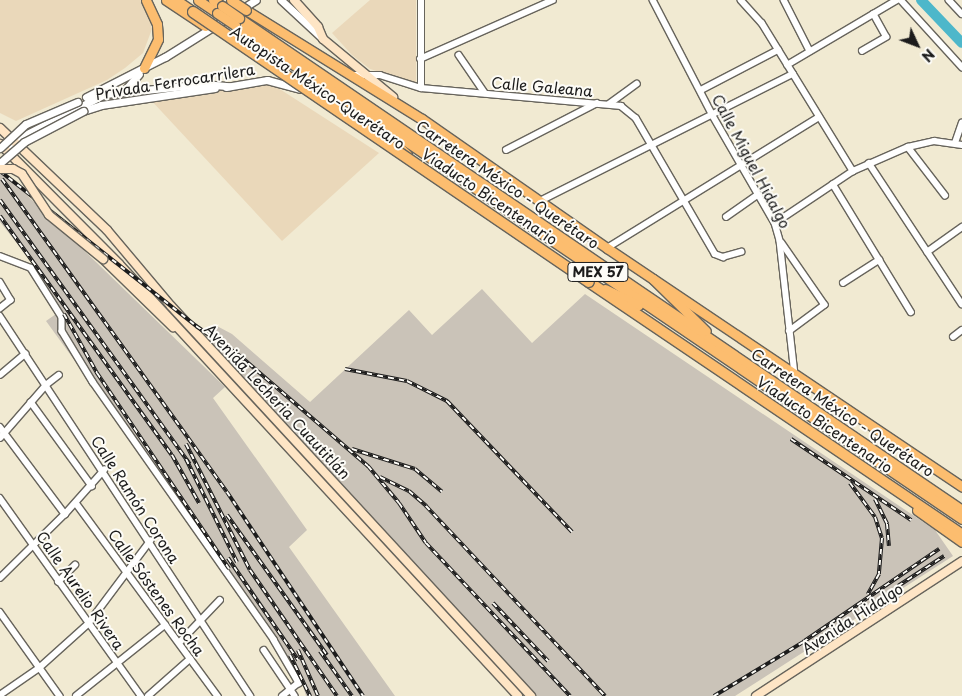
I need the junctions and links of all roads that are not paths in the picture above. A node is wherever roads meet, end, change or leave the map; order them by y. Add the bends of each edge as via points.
1 (146, 0) edge
2 (166, 0) edge
3 (175, 0) edge
4 (198, 0) edge
5 (213, 0) edge
6 (231, 0) edge
7 (254, 0) edge
8 (281, 0) edge
9 (294, 0) edge
10 (422, 0) edge
11 (553, 0) edge
12 (652, 0) edge
13 (741, 0) edge
14 (784, 0) edge
15 (899, 0) edge
16 (949, 0) edge
17 (219, 9) junction
18 (873, 14) junction
19 (962, 14) edge
20 (237, 21) junction
21 (323, 38) junction
22 (778, 50) junction
23 (810, 51) junction
24 (862, 51) dead end
25 (459, 55) dead end
26 (420, 59) junction
27 (787, 65) junction
28 (962, 67) edge
29 (144, 68) junction
30 (361, 72) junction
31 (792, 74) junction
32 (350, 75) junction
33 (637, 84) dead end
34 (229, 86) junction
35 (421, 88) junction
36 (300, 89) junction
37 (125, 90) junction
38 (701, 90) junction
39 (485, 93) junction
40 (598, 103) junction
41 (609, 104) junction
42 (355, 108) junction
43 (712, 114) junction
44 (819, 117) junction
45 (422, 119) junction
46 (962, 123) edge
47 (0, 128) edge
48 (13, 141) junction
49 (955, 143) junction
50 (652, 145) junction
51 (962, 145) edge
52 (2, 147) edge
53 (908, 147) junction
54 (506, 150) dead end
55 (0, 163) edge
56 (869, 163) junction
57 (741, 166) junction
58 (0, 169) edge
59 (853, 171) junction
60 (833, 184) junction
61 (453, 194) junction
62 (758, 195) junction
63 (945, 195) dead end
64 (683, 200) junction
65 (540, 201) junction
66 (726, 216) dead end
67 (775, 223) junction
68 (962, 227) edge
69 (780, 242) junction
70 (607, 248) junction
71 (741, 252) dead end
72 (927, 252) junction
73 (0, 256) edge
74 (879, 260) junction
75 (564, 266) junction
76 (653, 279) junction
77 (0, 282) edge
78 (843, 283) dead end
79 (962, 304) edge
80 (0, 309) edge
81 (911, 312) dead end
82 (0, 316) edge
83 (669, 320) junction
84 (962, 330) edge
85 (790, 331) junction
86 (184, 335) junction
87 (953, 337) dead end
88 (725, 348) junction
89 (25, 354) junction
90 (0, 375) edge
91 (59, 375) dead end
92 (795, 375) junction
93 (46, 386) junction
94 (31, 402) junction
95 (1, 433) edge
96 (104, 470) junction
97 (92, 486) junction
98 (962, 486) edge
99 (0, 498) edge
100 (76, 503) junction
101 (922, 508) junction
102 (962, 510) edge
103 (66, 514) junction
104 (962, 519) edge
105 (962, 529) edge
106 (962, 534) edge
107 (150, 541) junction
108 (962, 542) edge
109 (35, 545) junction
110 (962, 561) edge
111 (75, 565) dead end
112 (0, 566) edge
113 (5, 573) junction
114 (128, 574) junction
115 (423, 577) junction
116 (0, 578) edge
117 (58, 582) junction
118 (416, 584) junction
119 (220, 600) dead end
120 (0, 612) edge
121 (200, 620) junction
122 (88, 624) junction
123 (165, 625) junction
124 (178, 643) junction
125 (264, 650) dead end
126 (190, 659) junction
127 (117, 663) junction
128 (39, 668) junction
129 (291, 690) junction
130 (0, 695) edge
131 (60, 696) edge
132 (76, 696) edge
133 (141, 696) edge
134 (148, 696) edge
135 (218, 696) edge
136 (251, 696) edge
137 (283, 696) edge
138 (295, 696) edge
139 (518, 696) edge
140 (531, 696) edge
141 (756, 696) edge

1 - 29 main road via 158,24 158,39
2 - 36 main road, Autopista México-Querétaro
3 - 75 highway, Viaducto Bicentenario, bridge
4 - 17 main road, Carretera México - Querétaro / MEX 57
5 - 17 main road, Carretera México - Querétaro / MEX 57
6 - 32 main road, Autopista México-Querétaro, bridge
7 - 29 street, Privada Ferrocarrilera
8 - 21 street
9 - 21 main road via 318,27
10 - 26 street
11 - 26 street
12 - 38 street, Calle Miguel Hidalgo
13 - 22 street via 762,23
14 - 23 street
15 - 18 street
15 - 28 street
16 - 19 street
17 - 20 main road, Carretera México - Querétaro / MEX 57, bridge
18 - 23 street
18 - 24 street via 886,37
20 - 42 main road, Carretera México - Querétaro / MEX 57
20 - 88 main road, Carretera México - Querétaro / MEX 57
21 - 30 main road
22 - 27 street
22 - 38 street
23 - 27 street
25 - 39 street
26 - 35 street
27 - 31 street
29 - 37 street
29 - 52 street, Privada Ferrocarrilera, bridge via 26,124
30 - 32 street
30 - 35 street, Calle Galeana
30 - 45 main road
31 - 43 street
31 - 44 street
32 - 45 main road, Autopista México-Querétaro
33 - 41 street
34 - 36 street, Privada Ferrocarrilera via 267,80
34 - 37 street via 204,84
34 - 55 street, Privada Ferrocarrilera, bridge via 101,105 24,142
35 - 39 street, Calle Galeana
36 - 61 main road, Autopista México-Querétaro
37 - 48 street via 82,103
38 - 43 street, Calle Miguel Hidalgo
39 - 40 street, Calle Galeana
40 - 41 street, Calle Galeana
40 - 54 street
41 - 50 street, Calle Galeana via 630,111
42 - 61 main road
42 - 83 main road, Carretera México - Querétaro / MEX 57
43 - 50 street
43 - 57 street, Calle Miguel Hidalgo
44 - 57 street
44 - 59 street
45 - 65 main road, Autopista México-Querétaro
46 - 49 street
47 - 48 main road, Avenida Lecheria Cuautitlán
48 - 52 street
48 - 115 main road, Avenida Lecheria Cuautitlán via 107,230 171,306
49 - 51 street
49 - 53 street via 934,140
50 - 64 street, Calle Galeana
50 - 65 street
52 - 86 main road, Avenida Lecheria Cuautitlán
53 - 56 street
53 - 63 street
56 - 59 street
56 - 72 street
57 - 62 street, Calle Miguel Hidalgo
57 - 64 street
58 - 86 main road, bridge via 12,168 22,174 49,215 103,259 162,320
59 - 60 street
60 - 67 street
60 - 74 street
61 - 75 main road, Autopista México-Querétaro
62 - 66 street
62 - 67 street, Calle Miguel Hidalgo
64 - 70 street
64 - 71 street, Calle Galeana via 715,254 723,257
65 - 70 main road, Autopista México-Querétaro
67 - 69 street, Calle Miguel Hidalgo
68 - 72 street
69 - 85 street, Calle Miguel Hidalgo
69 - 85 street via 825,305
70 - 76 main road, Autopista México-Querétaro
72 - 79 street
73 - 129 street via 31,268 62,317 62,331 93,382 274,640 299,683
74 - 78 street
74 - 81 street
75 - 83 main road
75 - 101 highway, Viaducto Bicentenario, bridge
75 - 108 main road, Autopista México-Querétaro
76 - 88 main road
76 - 92 main road, Autopista México-Querétaro
77 - 80 street via 10,300
82 - 89 street, Calle Ramón Corona
83 - 104 main road, Carretera México - Querétaro / MEX 57
84 - 87 street
85 - 92 street, Calle Miguel Hidalgo
86 - 118 main road, Avenida Lecheria Cuautitlán
88 - 102 main road, Carretera México - Querétaro / MEX 57
89 - 90 street
89 - 93 street, Calle Ramón Corona
91 - 93 street
92 - 98 main road, Autopista México-Querétaro
93 - 94 street
93 - 96 street, Calle Ramón Corona
94 - 95 street
94 - 97 street
95 - 103 street
96 - 97 street
96 - 107 street, Calle Ramón Corona
97 - 100 street
99 - 109 street, Calle Aurelio Rivera
100 - 103 street
100 - 114 street, Calle Sóstenes Rocha
101 - 105 highway
101 - 106 highway, Viaducto Bicentenario
103 - 109 street
107 - 114 street
107 - 121 street, Calle Ramón Corona
109 - 113 street
109 - 117 street, Calle Aurelio Rivera
110 - 141 main road, Avenida Hidalgo
111 - 117 street
112 - 113 street
113 - 116 street
114 - 122 street
114 - 123 street, Calle Sóstenes Rocha
115 - 118 main road
115 - 140 main road, Avenida Lecheria Cuautitlán
117 - 122 street, Calle Aurelio Rivera
118 - 139 main road, Avenida Lecheria Cuautitlán
119 - 121 street
120 - 128 street
121 - 124 street
121 - 136 street, Calle Ramón Corona
122 - 127 street, Calle Aurelio Rivera
122 - 128 street
123 - 124 street, Calle Sóstenes Rocha
123 - 127 street
124 - 126 street, Calle Sóstenes Rocha
125 - 129 street
126 - 134 street
126 - 135 street, Calle Sóstenes Rocha
127 - 132 street
127 - 133 street, Calle Aurelio Rivera
128 - 130 street
128 - 131 street
129 - 137 street
129 - 138 street

